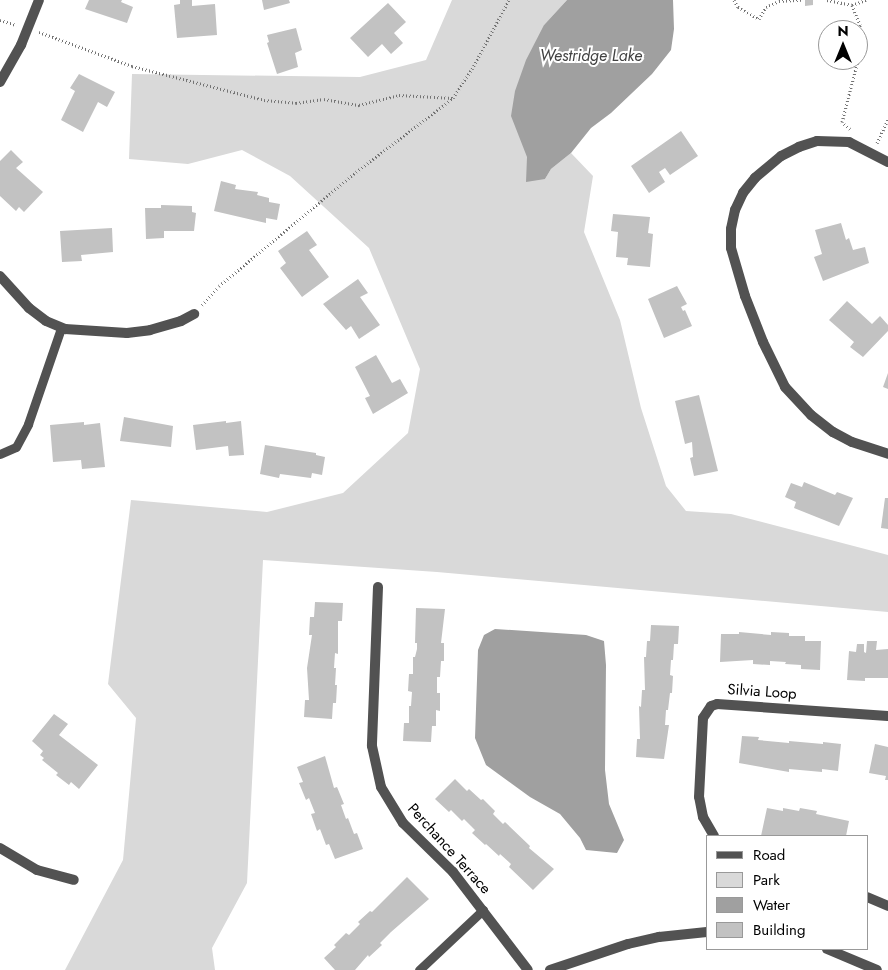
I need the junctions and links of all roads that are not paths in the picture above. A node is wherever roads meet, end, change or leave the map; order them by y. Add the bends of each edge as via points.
1 (39, 0) edge
2 (0, 82) edge
3 (888, 162) edge
4 (0, 276) edge
5 (194, 314) road end
6 (61, 328) junction
7 (0, 454) edge
8 (888, 454) edge
9 (378, 587) dead end
10 (888, 716) edge
11 (713, 835) edge
12 (0, 848) edge
13 (74, 880) dead end
14 (868, 897) edge
15 (888, 906) edge
16 (483, 910) junction
17 (706, 932) edge
18 (829, 950) edge
19 (590, 957) junction
20 (419, 970) edge
21 (528, 970) edge
22 (550, 970) edge
23 (576, 970) edge
24 (877, 970) edge

1 - 2 street
3 - 8 street via 849,142 817,141 781,156 754,178 743,193 735,210 731,248 745,296 785,387 811,415 833,432
4 - 6 street via 29,308
5 - 6 street via 150,330 128,333
6 - 7 lane via 28,424 16,447
9 - 16 street, Perchance Terrace via 372,746 378,778 403,823 452,872
10 - 11 street, Silvia Loop via 710,706 703,718 700,797 703,817
12 - 13 street via 37,870
14 - 15 street
16 - 20 lane
16 - 21 street, Perchance Terrace
17 - 19 street via 659,937
18 - 24 street
19 - 22 street
19 - 23 street

